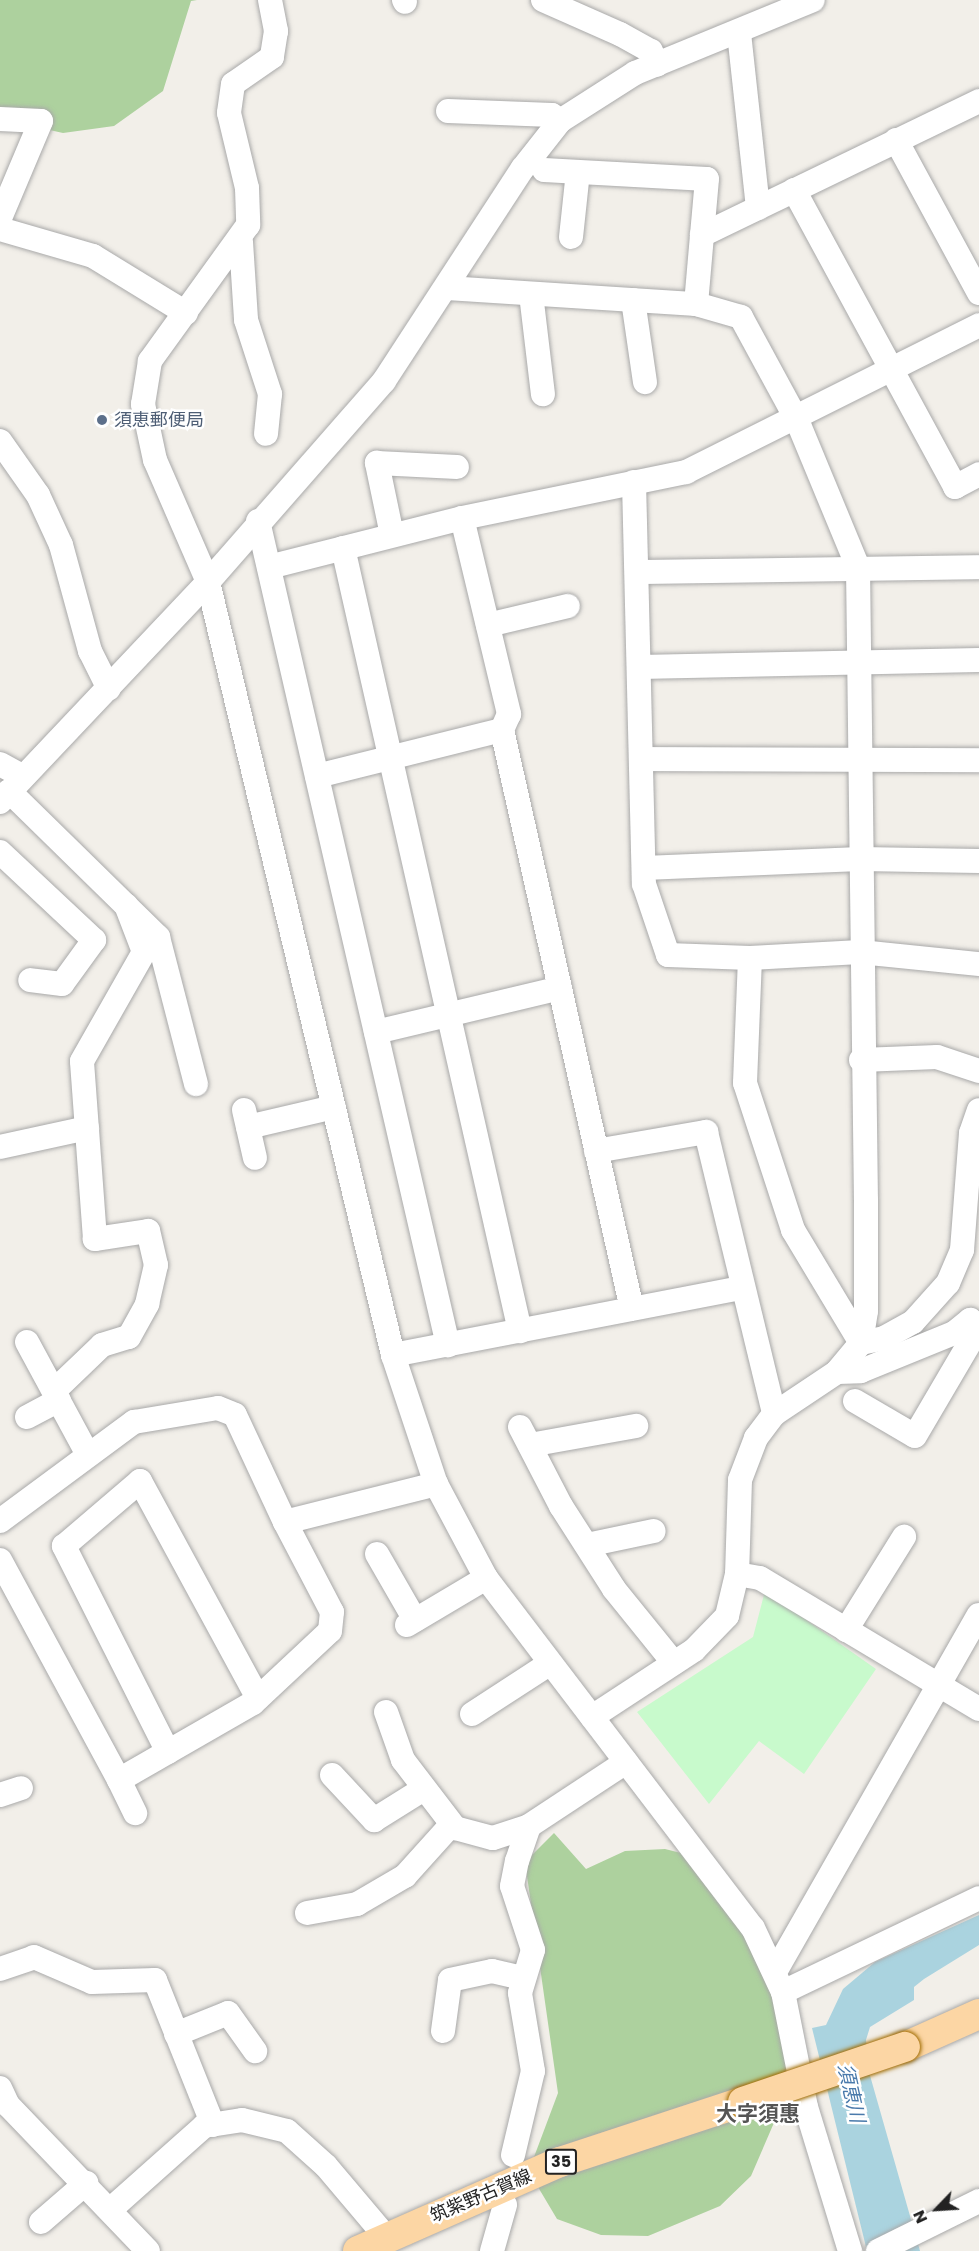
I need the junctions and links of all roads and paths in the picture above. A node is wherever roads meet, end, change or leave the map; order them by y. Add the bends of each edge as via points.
1 (270, 0) edge
2 (543, 0) edge
3 (813, 0) edge
4 (739, 33) junction
5 (657, 65) junction
6 (979, 101) edge
7 (448, 111) dead end
8 (0, 119) edge
9 (560, 122) junction
10 (896, 140) junction
11 (544, 170) dead end
12 (578, 172) junction
13 (794, 190) junction
14 (758, 208) junction
15 (0, 218) edge
16 (0, 229) edge
17 (702, 235) junction
18 (571, 237) dead end
19 (241, 242) junction
20 (447, 288) junction
21 (979, 293) edge
22 (531, 294) junction
23 (633, 300) junction
24 (696, 304) junction
25 (186, 313) junction
26 (979, 325) edge
27 (891, 371) junction
28 (645, 382) dead end
29 (543, 394) dead end
30 (797, 420) junction
31 (266, 434) dead end
32 (0, 441) edge
33 (457, 467) dead end
34 (979, 474) edge
35 (634, 482) junction
36 (462, 518) junction
37 (258, 521) junction
38 (392, 536) junction
39 (343, 548) junction
40 (268, 567) junction
41 (858, 567) junction
42 (979, 567) edge
43 (637, 572) junction
44 (208, 582) junction
45 (568, 606) dead end
46 (488, 625) junction
47 (979, 660) edge
48 (858, 662) junction
49 (639, 666) junction
50 (109, 689) junction
51 (502, 730) junction
52 (391, 757) junction
53 (859, 758) junction
54 (641, 759) junction
55 (979, 760) edge
56 (0, 764) edge
57 (317, 776) junction
58 (10, 790) edge
59 (0, 852) edge
60 (860, 859) junction
61 (979, 861) edge
62 (644, 868) junction
63 (126, 905) junction
64 (860, 952) junction
65 (750, 958) junction
66 (979, 964) edge
67 (30, 980) dead end
68 (560, 988) junction
69 (448, 1014) junction
70 (376, 1032) junction
71 (861, 1060) junction
72 (979, 1071) edge
73 (196, 1084) dead end
74 (334, 1107) junction
75 (979, 1110) edge
76 (87, 1128) junction
77 (0, 1147) edge
78 (596, 1151) junction
79 (255, 1158) dead end
80 (741, 1288) junction
81 (632, 1309) junction
82 (979, 1327) edge
83 (520, 1331) junction
84 (27, 1342) dead end
85 (861, 1343) junction
86 (448, 1344) junction
87 (393, 1355) junction
88 (837, 1372) junction
89 (56, 1396) junction
90 (855, 1401) dead end
91 (774, 1414) junction
92 (27, 1417) dead end
93 (636, 1426) dead end
94 (87, 1453) junction
95 (436, 1484) junction
96 (0, 1521) edge
97 (285, 1522) junction
98 (654, 1531) dead end
99 (904, 1537) dead end
100 (586, 1545) junction
101 (377, 1554) dead end
102 (0, 1560) edge
103 (737, 1574) junction
104 (486, 1578) junction
105 (979, 1615) edge
106 (846, 1630) junction
107 (674, 1663) junction
108 (549, 1664) junction
109 (939, 1685) junction
110 (258, 1698) junction
111 (979, 1709) edge
112 (386, 1712) dead end
113 (472, 1714) dead end
114 (592, 1717) junction
115 (168, 1752) junction
116 (626, 1762) junction
117 (332, 1775) dead end
118 (119, 1780) junction
119 (422, 1790) junction
120 (135, 1813) dead end
121 (451, 1825) junction
122 (530, 1826) junction
123 (979, 1898) edge
124 (307, 1913) dead end
125 (0, 1969) edge
126 (522, 1978) junction
127 (779, 1982) junction
128 (979, 2014) edge
129 (443, 2031) dead end
130 (176, 2034) junction
131 (255, 2051) dead end
132 (3, 2100) edge
133 (213, 2125) junction
134 (513, 2155) dead end
135 (86, 2183) junction
136 (979, 2201) edge
137 (505, 2205) dead end
138 (111, 2209) junction
139 (41, 2222) dead end
140 (386, 2237) junction
141 (141, 2248) edge
142 (358, 2251) edge
143 (492, 2251) edge
144 (849, 2251) edge
145 (878, 2251) edge

1 - 19 street via 272,57 233,84 229,113 247,188 248,225
2 - 5 street via 651,51
3 - 4 street
4 - 5 street
4 - 14 street
5 - 9 street via 604,89
6 - 10 street
7 - 9 street via 552,115
8 - 15 street via 41,120
9 - 20 street via 523,168
10 - 13 street
10 - 21 street
11 - 12 street
12 - 17 street via 707,179
12 - 18 street
13 - 14 street
13 - 27 street
14 - 17 street
16 - 25 street via 93,256
17 - 24 street
19 - 25 street
19 - 31 street via 246,320 270,394
20 - 22 street
20 - 37 street via 384,381
22 - 23 street
22 - 29 street
23 - 24 street
23 - 28 street
24 - 30 street via 725,308 753,331
25 - 44 street via 150,361 143,404 156,460
26 - 27 street
27 - 30 street
27 - 34 street via 955,487
30 - 35 street via 686,472
30 - 41 street
32 - 50 street via 38,495 61,545 90,651
33 - 38 street via 377,463
35 - 36 street
35 - 43 street
36 - 38 street
36 - 46 street
37 - 40 street
37 - 44 street
38 - 39 street
39 - 40 street
39 - 52 street
40 - 57 street
41 - 42 street
41 - 43 street
41 - 48 street
43 - 49 street
44 - 50 street
44 - 74 street
45 - 46 street
46 - 51 street via 509,714
47 - 48 street
48 - 49 street
48 - 53 street
49 - 54 street
50 - 58 street
51 - 52 street
51 - 68 street
52 - 57 street
52 - 69 street
53 - 54 street
53 - 55 street
53 - 60 street
54 - 62 street
56 - 58 street
57 - 70 street
58 - 63 street
59 - 67 street via 94,940 62,984
60 - 61 street
60 - 62 street
60 - 64 street
62 - 65 street via 668,955
63 - 73 street via 158,937
63 - 76 street via 144,952 82,1061
64 - 65 street
64 - 66 street
64 - 71 street
65 - 85 street via 745,1083 793,1230
68 - 69 street
68 - 78 street
69 - 70 street
69 - 83 street
70 - 86 street
71 - 72 street via 938,1057
71 - 85 street via 866,1311
74 - 79 street via 246,1119
74 - 87 street
75 - 85 street via 971,1132 962,1250 948,1283 914,1322 884,1338
76 - 77 street
76 - 89 street via 95,1239 148,1231 156,1265 147,1304 129,1336 102,1345
78 - 80 street via 706,1132
78 - 81 street
80 - 81 street
80 - 91 street
81 - 83 street
82 - 88 street via 970,1320 954,1333 861,1371
82 - 90 street via 915,1436
83 - 86 street
84 - 89 street
85 - 88 street
86 - 87 street
87 - 95 street
88 - 91 street
89 - 92 street
89 - 94 street
91 - 103 street via 756,1438 740,1480
93 - 100 street via 525,1436
94 - 96 street
94 - 97 street via 134,1422 219,1408 235,1416
95 - 97 street
95 - 104 street
97 - 110 street via 332,1612 330,1630
98 - 100 street
99 - 106 street
100 - 107 street
101 - 104 street via 411,1622
102 - 118 street
103 - 106 street via 760,1578
103 - 107 street via 727,1616
104 - 108 street
105 - 109 street
106 - 109 street
107 - 114 street
108 - 113 street
108 - 114 street
109 - 111 street
109 - 127 street
110 - 115 street
110 - 115 street via 140,1481 63,1546
112 - 119 street via 403,1760
114 - 116 street
115 - 118 street
116 - 122 street
116 - 127 street via 731,1893
117 - 119 street via 374,1820
118 - 120 street
119 - 121 street
121 - 122 street via 474,1836 493,1838
121 - 124 street via 405,1876 357,1904
122 - 126 street via 512,1886 533,1950 533,1962
123 - 127 street
125 - 130 street via 34,1957 92,1982 155,1980
126 - 129 street via 492,1971 450,1980
126 - 134 street via 533,2071
127 - 144 street via 806,2107
128 - 140 main road, 筑紫野古賀線 / 35, bridge via 905,2047 560,2162
130 - 131 street via 228,2013
130 - 133 street
132 - 135 street
133 - 138 street via 204,2126
133 - 140 street via 242,2120 287,2131 327,2166
135 - 138 street
135 - 139 street
136 - 145 street
137 - 143 street
138 - 141 street
140 - 142 main road, 筑紫野古賀線 / 35

